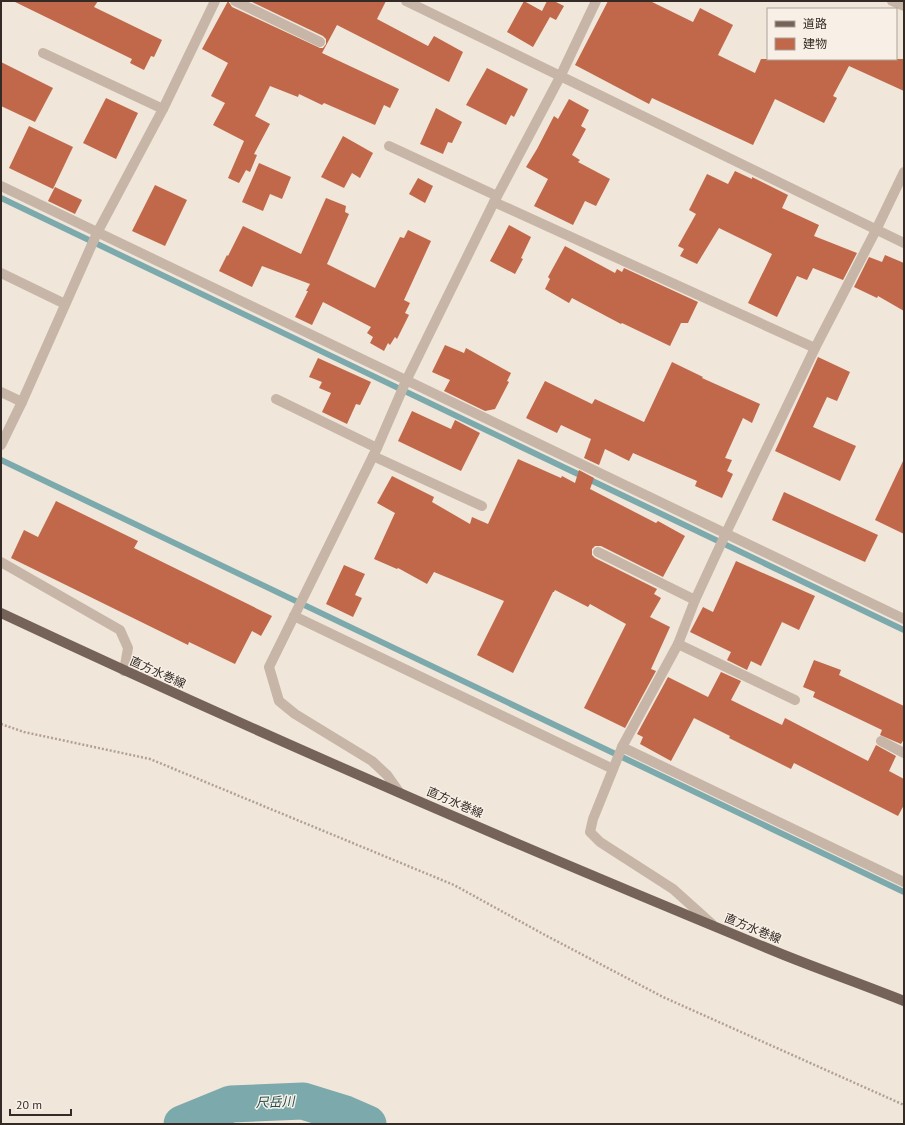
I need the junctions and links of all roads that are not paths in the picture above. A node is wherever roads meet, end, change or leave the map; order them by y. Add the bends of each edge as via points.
1 (215, 1) edge
2 (235, 1) edge
3 (406, 1) edge
4 (596, 1) edge
5 (892, 1) edge
6 (904, 6) edge
7 (320, 42) dead end
8 (43, 53) dead end
9 (560, 77) junction
10 (163, 109) junction
11 (389, 146) dead end
12 (904, 172) edge
13 (1, 186) edge
14 (496, 199) junction
15 (876, 230) junction
16 (93, 240) junction
17 (904, 244) edge
18 (1, 273) edge
19 (65, 304) junction
20 (815, 348) junction
21 (404, 388) junction
22 (1, 392) edge
23 (276, 399) dead end
24 (22, 402) junction
25 (1, 445) edge
26 (375, 452) junction
27 (482, 506) dead end
28 (723, 540) junction
29 (598, 552) dead end
30 (1, 562) edge
31 (695, 600) junction
32 (298, 608) junction
33 (1, 614) edge
34 (904, 619) edge
35 (678, 644) junction
36 (124, 671) junction
37 (795, 700) dead end
38 (881, 742) dead end
39 (619, 752) junction
40 (904, 753) edge
41 (613, 769) junction
42 (399, 792) junction
43 (904, 882) edge
44 (714, 926) junction
45 (903, 1000) edge

1 - 10 street
2 - 7 street
3 - 9 street
4 - 9 street
5 - 6 street
8 - 10 street
9 - 14 street
9 - 15 street
10 - 16 street
11 - 14 street
12 - 15 street
13 - 16 street
14 - 20 street
14 - 21 street
15 - 17 street
15 - 20 street
16 - 19 street
16 - 21 street
18 - 19 street
19 - 24 street
20 - 28 street
21 - 26 street
21 - 28 street
22 - 24 street
23 - 26 street
24 - 25 street
26 - 27 street
26 - 32 street
28 - 31 street
28 - 34 street
29 - 31 street
30 - 36 street via 120,630 128,648
31 - 35 street
32 - 41 street
32 - 42 street via 269,667 279,701 295,714 372,761 387,775
33 - 36 main road, 直方水巻線
35 - 37 street
35 - 39 street
36 - 42 main road, 直方水巻線
38 - 40 street
39 - 41 street
39 - 43 street
41 - 44 street via 590,832 600,842 673,889
42 - 44 main road, 直方水巻線
44 - 45 main road, 直方水巻線

